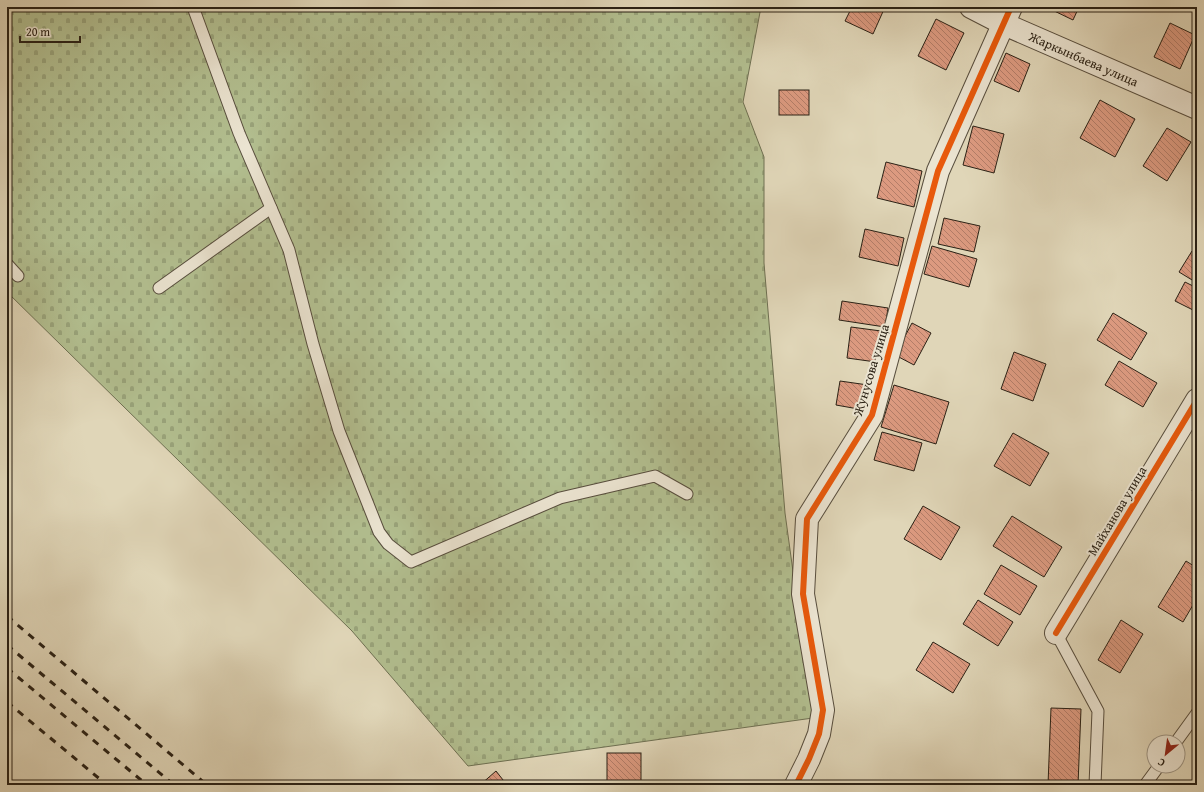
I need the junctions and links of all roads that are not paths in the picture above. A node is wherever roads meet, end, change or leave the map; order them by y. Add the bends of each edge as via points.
1 (193, 7) edge
2 (971, 7) edge
3 (1008, 15) edge
4 (1197, 108) edge
5 (271, 208) junction
6 (7, 264) edge
7 (18, 276) dead end
8 (159, 288) dead end
9 (1197, 400) edge
10 (687, 494) dead end
11 (1056, 633) joint
12 (1197, 714) edge
13 (1182, 734) edge
14 (1153, 774) edge
15 (796, 785) edge
16 (1095, 785) edge
17 (1145, 785) edge

1 - 5 lane via 239,133
2 - 3 street, Жаркынбаева улица
3 - 4 street, Жаркынбаева улица
3 - 15 street, Жунусова улица via 938,171 872,415 807,520 803,594 823,710 819,734
5 - 8 lane
5 - 10 lane via 289,250 339,431 379,532 388,544 411,562 560,498 655,476
6 - 7 lane
9 - 11 street, Майханова улица
11 - 16 lane via 1098,711
12 - 13 lane
14 - 17 lane

